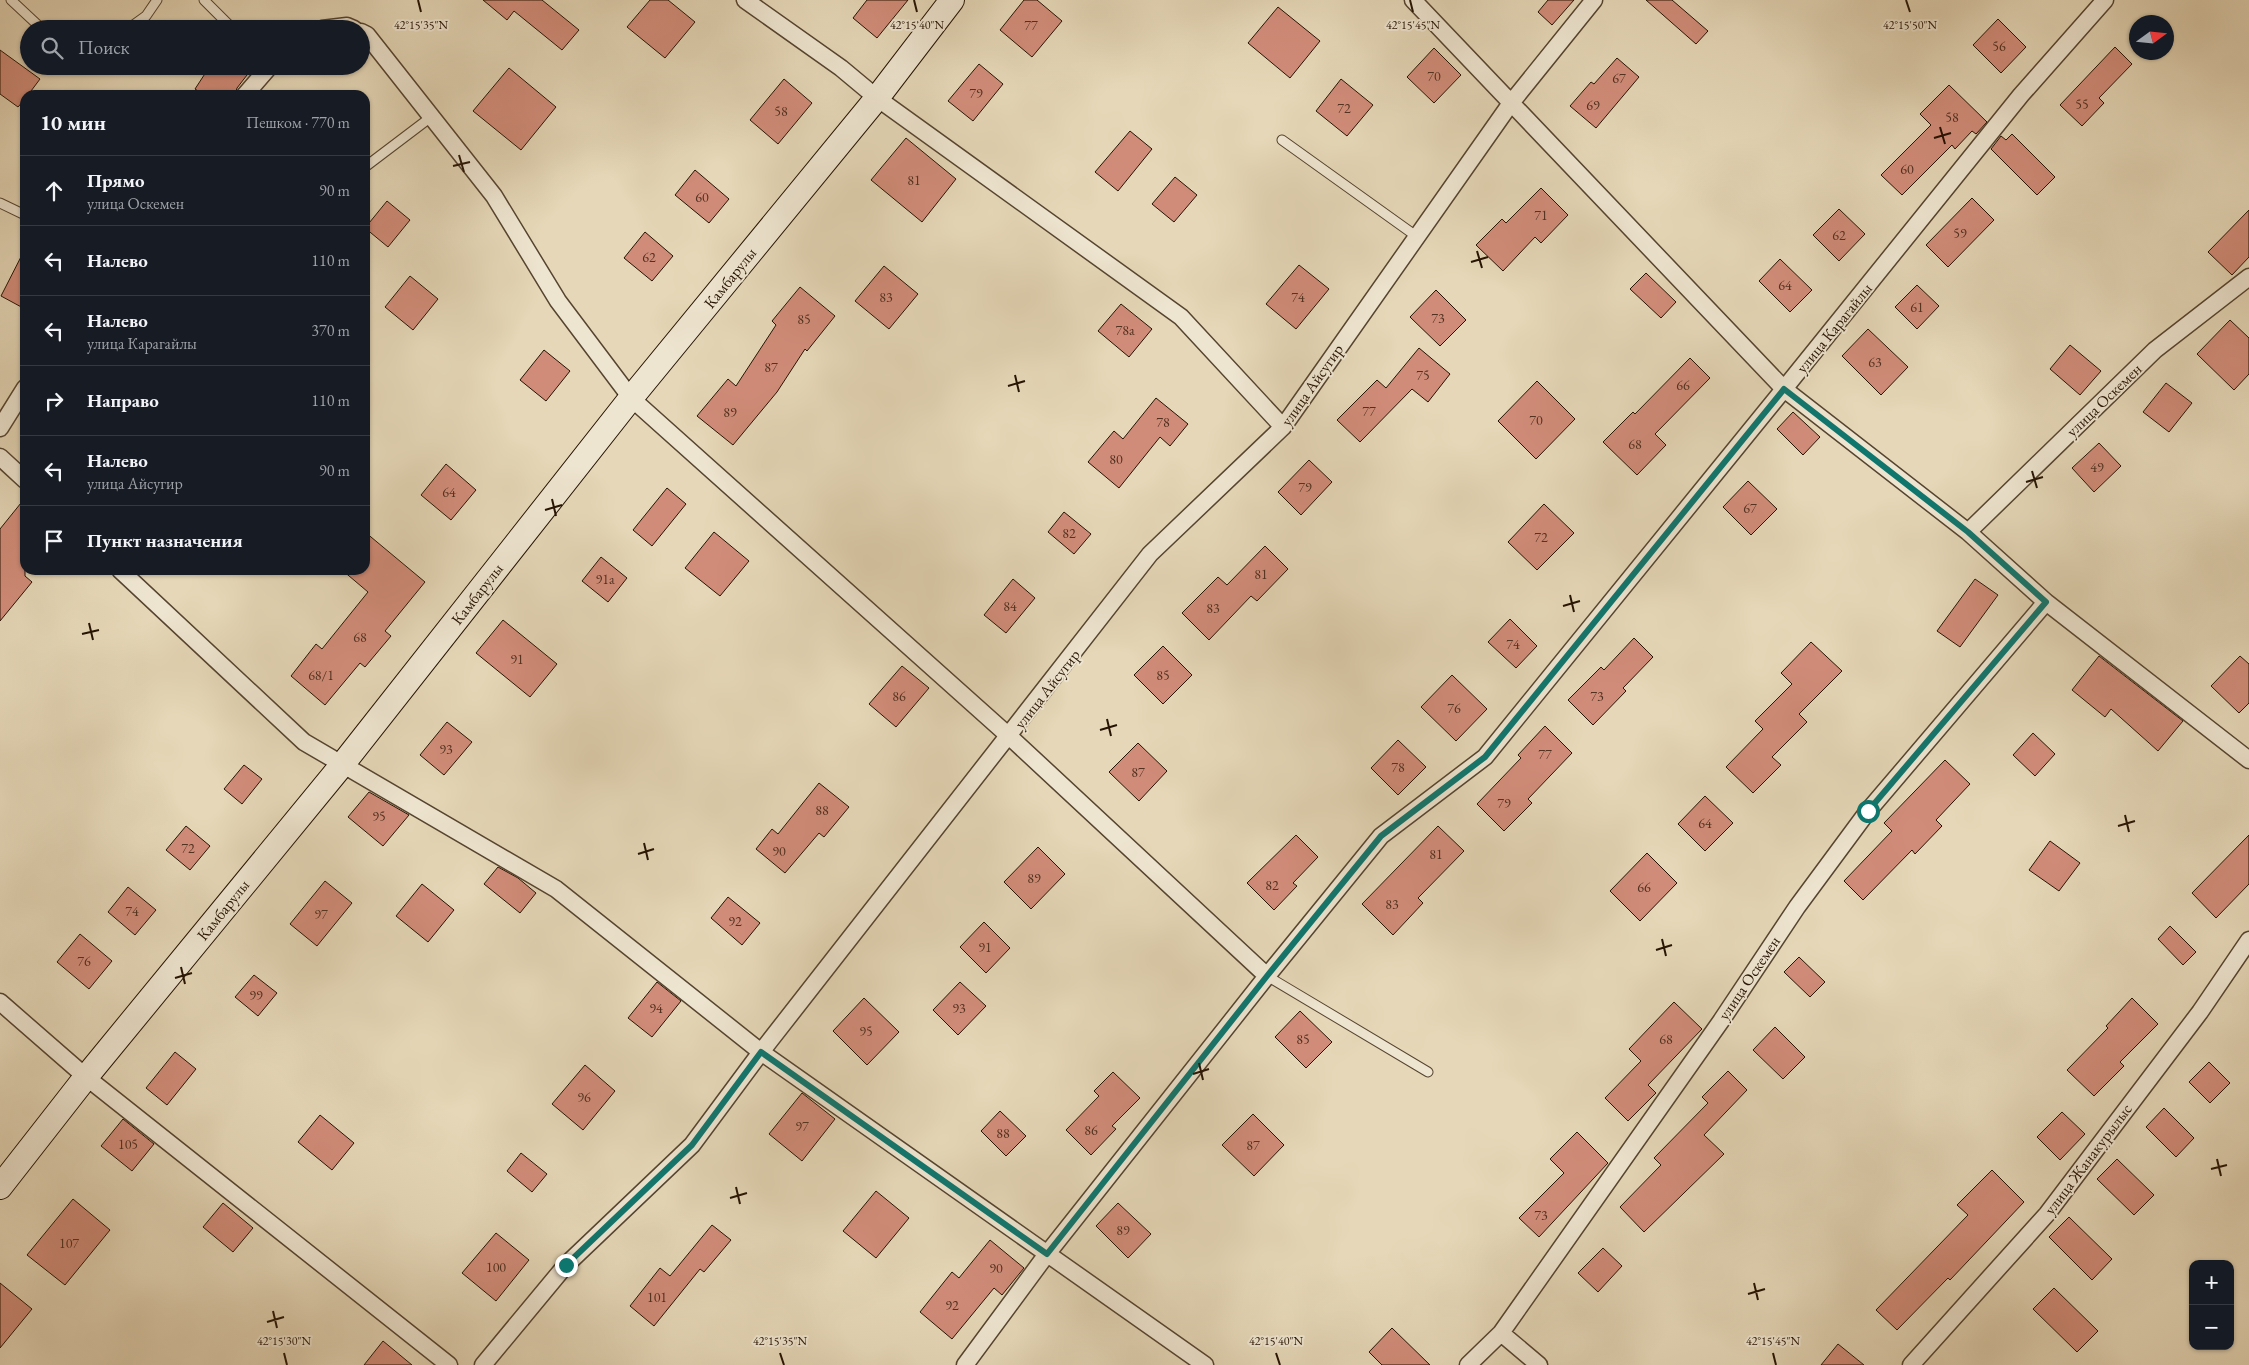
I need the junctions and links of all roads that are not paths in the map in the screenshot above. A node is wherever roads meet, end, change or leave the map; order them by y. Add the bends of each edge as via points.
1 (11, 0) edge
2 (157, 0) edge
3 (204, 0) edge
4 (745, 0) edge
5 (952, 0) edge
6 (1413, 0) edge
7 (1594, 0) edge
8 (2105, 0) edge
9 (32, 20) edge
10 (140, 20) edge
11 (224, 20) edge
12 (370, 39) edge
13 (262, 75) edge
14 (249, 90) edge
15 (877, 98) junction
16 (1510, 103) junction
17 (431, 117) junction
18 (1282, 140) dead end
19 (370, 163) edge
20 (0, 203) edge
21 (20, 213) edge
22 (1416, 236) junction
23 (2249, 277) edge
24 (1784, 389) junction
25 (20, 396) edge
26 (631, 398) junction
27 (1283, 427) junction
28 (0, 428) edge
29 (0, 457) edge
30 (20, 475) edge
31 (1968, 532) junction
32 (125, 575) edge
33 (2046, 602) junction
34 (1010, 737) junction
35 (2249, 760) edge
36 (342, 765) junction
37 (2249, 940) edge
38 (1267, 976) junction
39 (0, 1002) edge
40 (761, 1052) junction
41 (1428, 1072) dead end
42 (86, 1077) junction
43 (0, 1186) edge
44 (1047, 1254) junction
45 (1501, 1333) junction
46 (449, 1365) edge
47 (483, 1365) edge
48 (965, 1365) edge
49 (1205, 1365) edge
50 (1468, 1365) edge
51 (1539, 1365) edge
52 (1911, 1365) edge

1 - 9 lane
2 - 10 lane
3 - 11 lane
4 - 15 street via 841,68
5 - 15 street, Камбарулы
6 - 16 street
7 - 16 street, улица Айсугир
8 - 24 street, улица Карагайлы via 2021,94
12 - 17 street
13 - 14 street
15 - 26 street, Камбарулы
15 - 27 street via 1182,317
16 - 22 street, улица Айсугир
16 - 24 street
17 - 19 lane
17 - 26 street via 494,196 558,301
18 - 22 lane
20 - 21 lane
22 - 27 street, улица Айсугир
23 - 31 street, улица Оскемен via 2155,350
24 - 31 street
24 - 38 street, улица Карагайлы via 1485,757 1381,836
25 - 28 street
26 - 34 street
26 - 36 street, Камбарулы
27 - 34 street, улица Айсугир via 1150,554
29 - 30 street
31 - 33 street
32 - 36 street via 304,742
33 - 35 street
33 - 45 street, улица Оскемен via 1868,811 1826,867
34 - 38 street
34 - 40 street, улица Айсугир
36 - 40 street via 556,889
36 - 42 street, Камбарулы
37 - 52 street, улица Жанакурылыс via 2200,1012 2047,1214
38 - 41 lane
38 - 44 street, улица Карагайлы
39 - 42 street
40 - 44 street
40 - 47 street, улица Айсугир via 692,1145 566,1265
42 - 43 street, Камбарулы
42 - 46 street
44 - 48 street, улица Карагайлы
44 - 49 street
45 - 50 street, улица Оскемен
45 - 51 street

